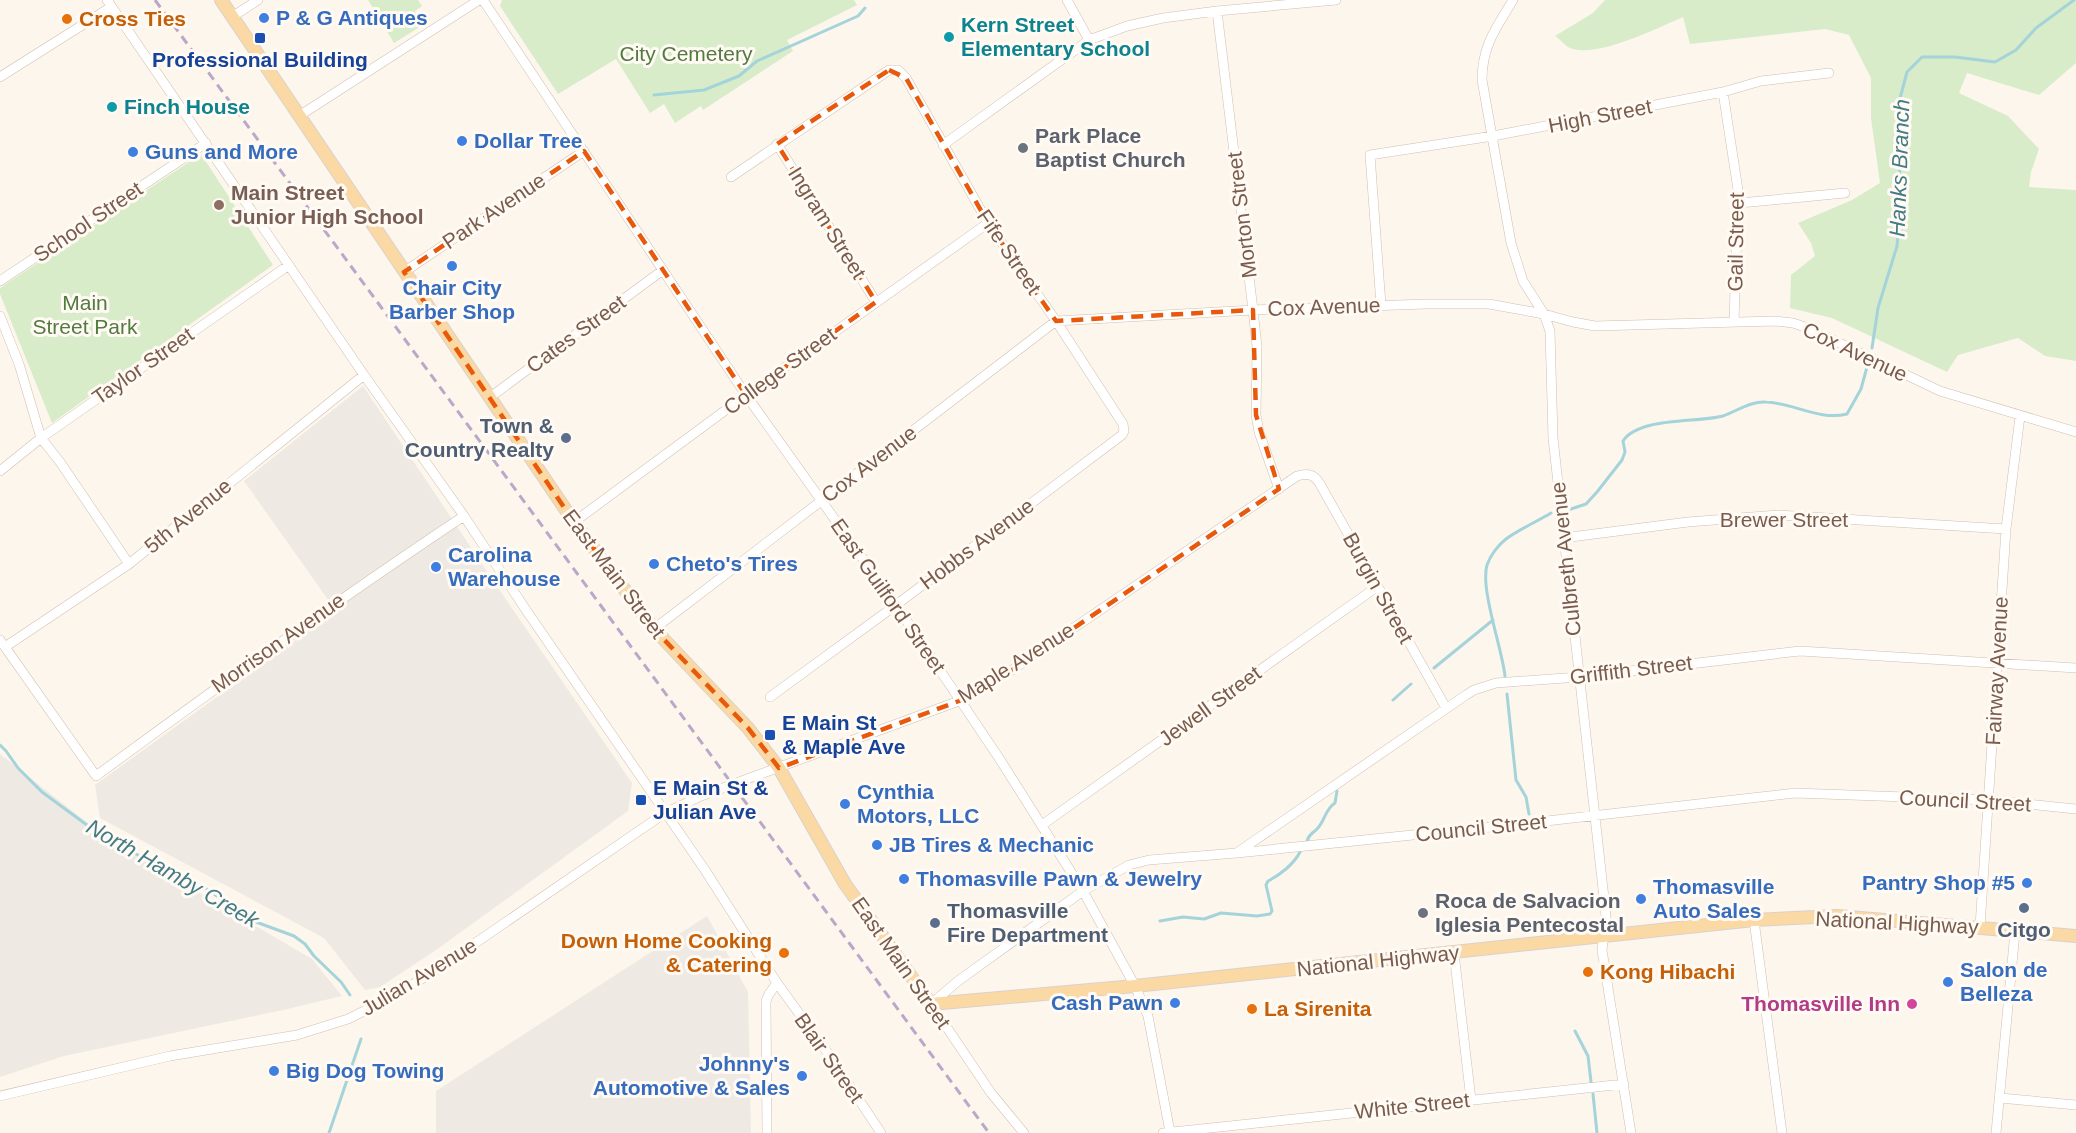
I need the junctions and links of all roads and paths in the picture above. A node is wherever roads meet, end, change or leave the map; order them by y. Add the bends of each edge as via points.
1 (221, 0) edge
2 (258, 0) edge
3 (481, 0) edge
4 (1067, 0) edge
5 (1336, 0) edge
6 (1514, 0) edge
7 (109, 4) edge
8 (1217, 11) junction
9 (232, 17) junction
10 (1089, 40) junction
11 (1829, 73) dead end
12 (0, 77) edge
13 (1723, 92) junction
14 (299, 116) junction
15 (1493, 136) junction
16 (206, 143) junction
17 (777, 144) junction
18 (943, 144) junction
19 (584, 151) junction
20 (731, 177) dead end
21 (1845, 193) dead end
22 (1740, 203) junction
23 (988, 223) junction
24 (289, 265) junction
25 (663, 270) junction
26 (404, 272) junction
27 (0, 281) edge
28 (876, 302) junction
29 (1381, 305) junction
30 (1253, 310) junction
31 (1544, 314) junction
32 (0, 316) edge
33 (1056, 321) junction
34 (1734, 322) junction
35 (364, 375) junction
36 (746, 395) junction
37 (489, 398) junction
38 (2020, 416) junction
39 (1124, 431) joint
40 (2076, 432) edge
41 (41, 438) junction
42 (0, 471) edge
43 (1307, 473) joint
44 (1279, 489) junction
45 (821, 501) junction
46 (464, 516) junction
47 (574, 522) junction
48 (2006, 529) junction
49 (1563, 538) junction
50 (129, 564) junction
51 (1378, 586) junction
52 (896, 605) junction
53 (654, 629) junction
54 (3, 643) edge
55 (1997, 662) junction
56 (2076, 668) edge
57 (1579, 677) junction
58 (770, 697) dead end
59 (959, 700) junction
60 (1446, 708) junction
61 (779, 768) junction
62 (1989, 800) junction
63 (2076, 809) edge
64 (665, 813) junction
65 (1594, 816) junction
66 (1042, 825) junction
67 (1237, 853) junction
68 (1083, 891) junction
69 (1754, 920) junction
70 (1980, 927) junction
71 (2015, 932) junction
72 (1604, 935) junction
73 (2076, 936) edge
74 (1454, 953) junction
75 (777, 983) junction
76 (1135, 986) junction
77 (931, 1004) junction
78 (1624, 1084) junction
79 (0, 1096) edge
80 (2000, 1098) junction
81 (1471, 1100) junction
82 (2076, 1105) edge
83 (767, 1133) edge
84 (881, 1133) edge
85 (1024, 1133) edge
86 (1167, 1133) edge
87 (1631, 1133) edge
88 (1782, 1133) edge
89 (1996, 1133) edge

1 - 9 main road, East Main Street
2 - 9 street
3 - 14 street
3 - 19 street, East Guilford Street
4 - 10 street
5 - 8 street
6 - 15 street, Culbreth Avenue via 1482,62
7 - 12 street
7 - 16 street
8 - 10 street via 1127,26
8 - 30 street, Morton Street
9 - 14 main road, East Main Street
10 - 18 street
11 - 13 street, High Street via 1761,81
13 - 15 street, High Street
13 - 22 street, Gail Street
14 - 26 main road, East Main Street
15 - 29 street, High Street via 1370,154
15 - 31 street, Culbreth Avenue via 1516,261 1523,281
16 - 24 street
16 - 27 street, School Street
17 - 18 street, Fife Street via 889,70 898,70 906,78
17 - 20 street
17 - 28 street, Ingram Street
18 - 23 street, Fife Street
19 - 25 street, East Guilford Street
19 - 26 street, Park Avenue
21 - 22 street
22 - 34 street, Gail Street
23 - 28 street, College Street
23 - 33 street, Fife Street
24 - 35 street
24 - 41 street, Taylor Street
25 - 36 street, East Guilford Street
25 - 37 street, Cates Street
26 - 37 main road, East Main Street
28 - 36 street, College Street
29 - 30 street, Cox Avenue
29 - 31 street, Cox Avenue via 1489,304
30 - 33 street, Cox Avenue
30 - 44 street, Morton Street via 1256,415
31 - 34 street, Cox Avenue via 1595,326
31 - 49 street, Culbreth Avenue via 1550,331 1553,438
32 - 41 street
33 - 39 street, Fife Street
33 - 45 street, Cox Avenue
34 - 38 street, Cox Avenue via 1793,323 1940,391
35 - 46 street
35 - 50 street, 5th Avenue
36 - 45 street, East Guilford Street
36 - 47 street, College Street
37 - 47 main road, East Main Street
38 - 40 street, Cox Avenue
38 - 48 street, Fairway Avenue
39 - 52 street, Hobbs Avenue
41 - 42 street, Taylor Street
41 - 50 street
43 - 44 street, Maple Avenue
43 - 51 street, Burgin Street via 1315,476
44 - 59 street, Maple Avenue via 1012,670
45 - 52 street, East Guilford Street
45 - 53 street, Cox Avenue
46 - 54 street, Morrison Avenue via 363,583 96,776
46 - 64 street
47 - 53 main road, East Main Street
48 - 49 street, Brewer Street via 1778,515
48 - 55 street, Fairway Avenue
49 - 57 street, Culbreth Avenue
50 - 54 street, 5th Avenue
51 - 60 street, Burgin Street
51 - 66 street, Jewell Street
52 - 58 street, Hobbs Avenue
52 - 59 street, East Guilford Street
53 - 61 main road, East Main Street via 748,728
55 - 56 street, Griffith Street
55 - 57 street, Griffith Street via 1800,651
55 - 62 street, Fairway Avenue
57 - 60 street, Griffith Street via 1496,683 1474,690
57 - 65 street, Culbreth Avenue
59 - 61 street, Maple Avenue
59 - 66 street, East Guilford Street
60 - 67 street, Griffith Street
61 - 64 street, Maple Avenue
61 - 77 main road, East Main Street via 845,884
62 - 63 street, Council Street
62 - 65 street, Council Street via 1795,793
62 - 70 street, Fairway Avenue
64 - 75 street
64 - 79 street, Julian Avenue via 396,996 348,1019 297,1035 170,1056
65 - 67 street, Council Street
65 - 72 street, Culbreth Avenue via 1606,916
66 - 68 street, East Guilford Street
67 - 68 street, Council Street via 1149,860 1129,865
68 - 76 street, East Guilford Street
68 - 77 street, Council Street
69 - 70 main road, National Highway via 1837,916
69 - 72 main road, National Highway
69 - 88 street
70 - 71 main road, National Highway
71 - 73 main road, National Highway
71 - 80 street
72 - 74 main road, National Highway
72 - 78 street, Culbreth Avenue via 1602,950
74 - 76 main road, National Highway
74 - 81 street
75 - 83 street via 766,1001
75 - 84 street, Blair Street
76 - 77 main road, National Highway
76 - 86 street, East Guilford Street via 1153,1036
77 - 85 street, East Main Street via 991,1093
78 - 81 street, White Street
78 - 87 street, Culbreth Avenue
80 - 82 street
80 - 89 street
81 - 86 street, White Street

